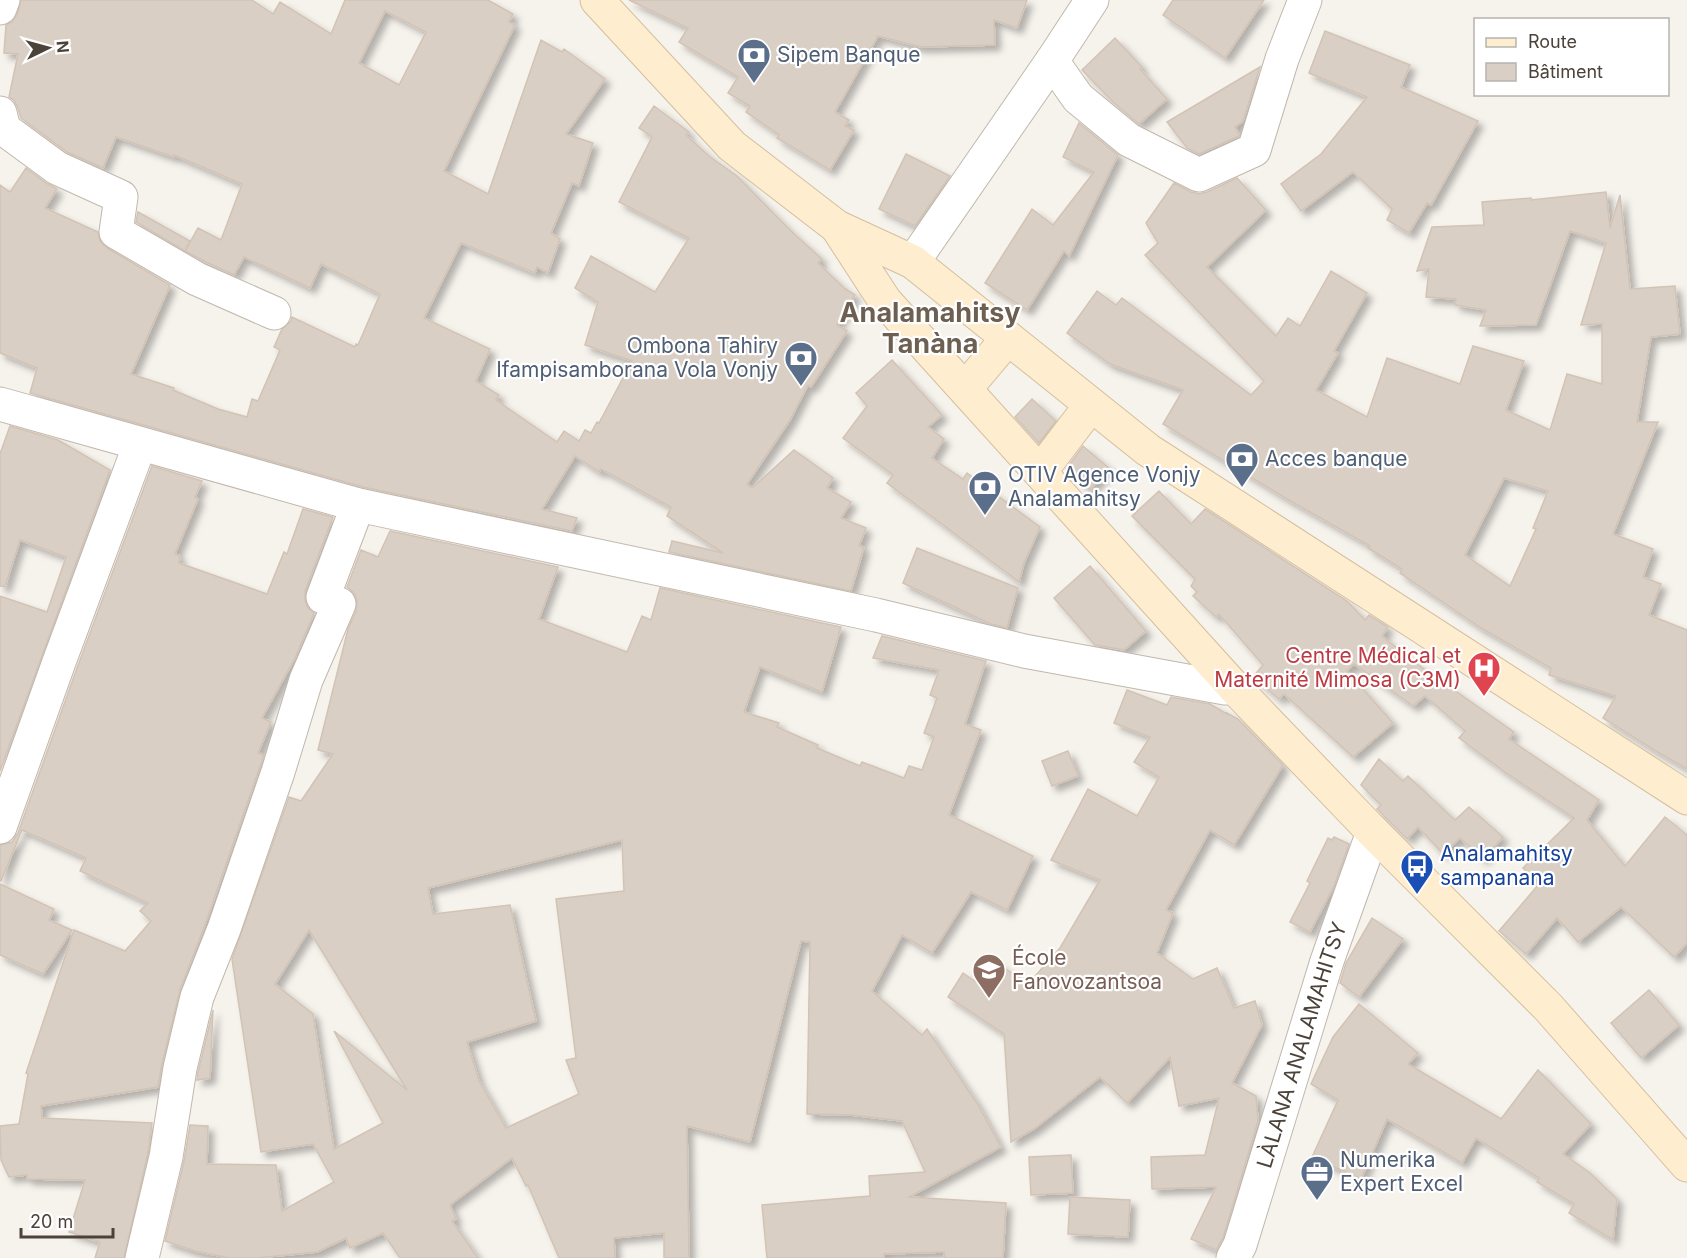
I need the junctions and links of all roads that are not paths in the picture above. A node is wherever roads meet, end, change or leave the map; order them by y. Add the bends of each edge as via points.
1 (3, 0) edge
2 (597, 0) edge
3 (1092, 0) edge
4 (1305, 0) edge
5 (0, 8) edge
6 (1052, 61) junction
7 (0, 113) edge
8 (837, 227) junction
9 (913, 262) junction
10 (885, 301) junction
11 (274, 313) dead end
12 (1008, 338) junction
13 (965, 389) junction
14 (0, 404) edge
15 (1091, 405) junction
16 (140, 444) junction
17 (1040, 472) junction
18 (358, 505) junction
19 (1234, 687) junction
20 (1687, 798) edge
21 (0, 827) edge
22 (1373, 832) junction
23 (1687, 1165) edge
24 (142, 1258) edge
25 (1233, 1258) edge

1 - 5 street
2 - 8 main road via 732,146
3 - 6 street
4 - 6 street via 1254,150 1199,175 1129,140 1078,98
6 - 9 street
7 - 11 street via 4,129 57,168 121,197 116,232 197,279
8 - 9 main road
8 - 10 main road
9 - 10 main road
9 - 12 main road
10 - 13 main road
12 - 13 main road
12 - 15 main road
13 - 17 main road
14 - 16 street
15 - 17 main road
15 - 20 main road via 1148,450
16 - 18 street
16 - 21 street
17 - 19 main road
18 - 19 street via 876,615 1024,651
18 - 24 street via 323,597 339,604 306,680 274,783 197,997
19 - 22 main road
22 - 23 main road via 1548,1007
22 - 25 street, LÀLANA ANALAMAHITSY via 1327,961

